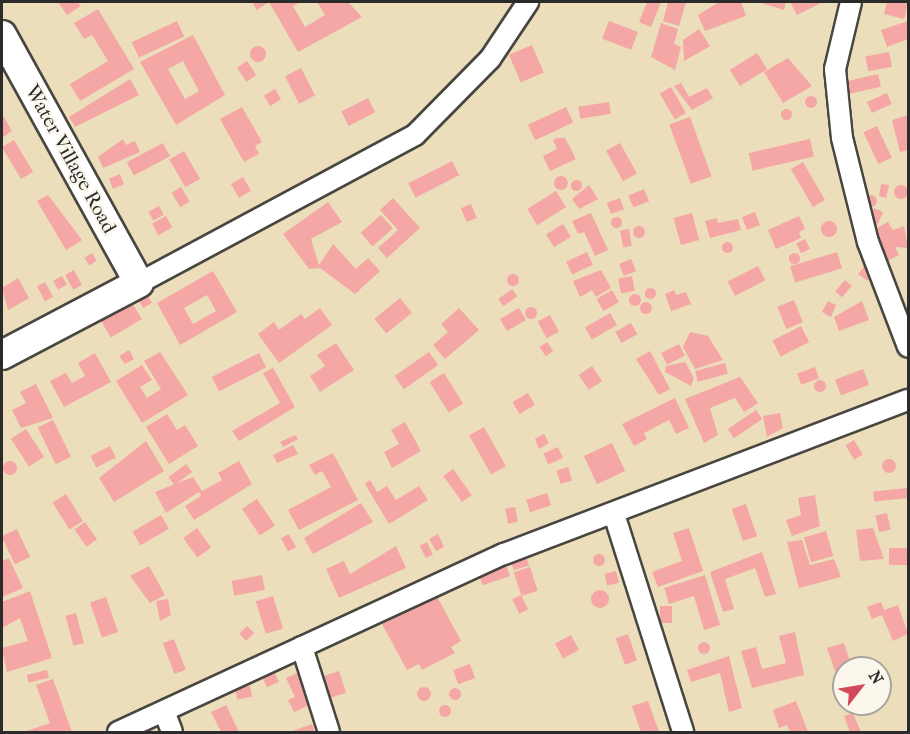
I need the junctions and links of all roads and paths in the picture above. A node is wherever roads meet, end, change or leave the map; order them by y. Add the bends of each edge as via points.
1 (528, 2) edge
2 (851, 2) edge
3 (2, 35) edge
4 (139, 283) junction
5 (909, 347) edge
6 (2, 354) edge
7 (909, 400) edge
8 (614, 514) junction
9 (302, 647) junction
10 (164, 711) junction
11 (118, 732) edge
12 (172, 732) edge
13 (329, 732) edge
14 (683, 732) edge

1 - 4 street via 475,76 415,135
2 - 5 street via 835,69 842,138 868,242
3 - 4 street, Water Village Road
4 - 6 street
7 - 8 street
8 - 9 street via 462,572
8 - 14 street
9 - 10 street
9 - 13 street
10 - 11 street
10 - 12 street

